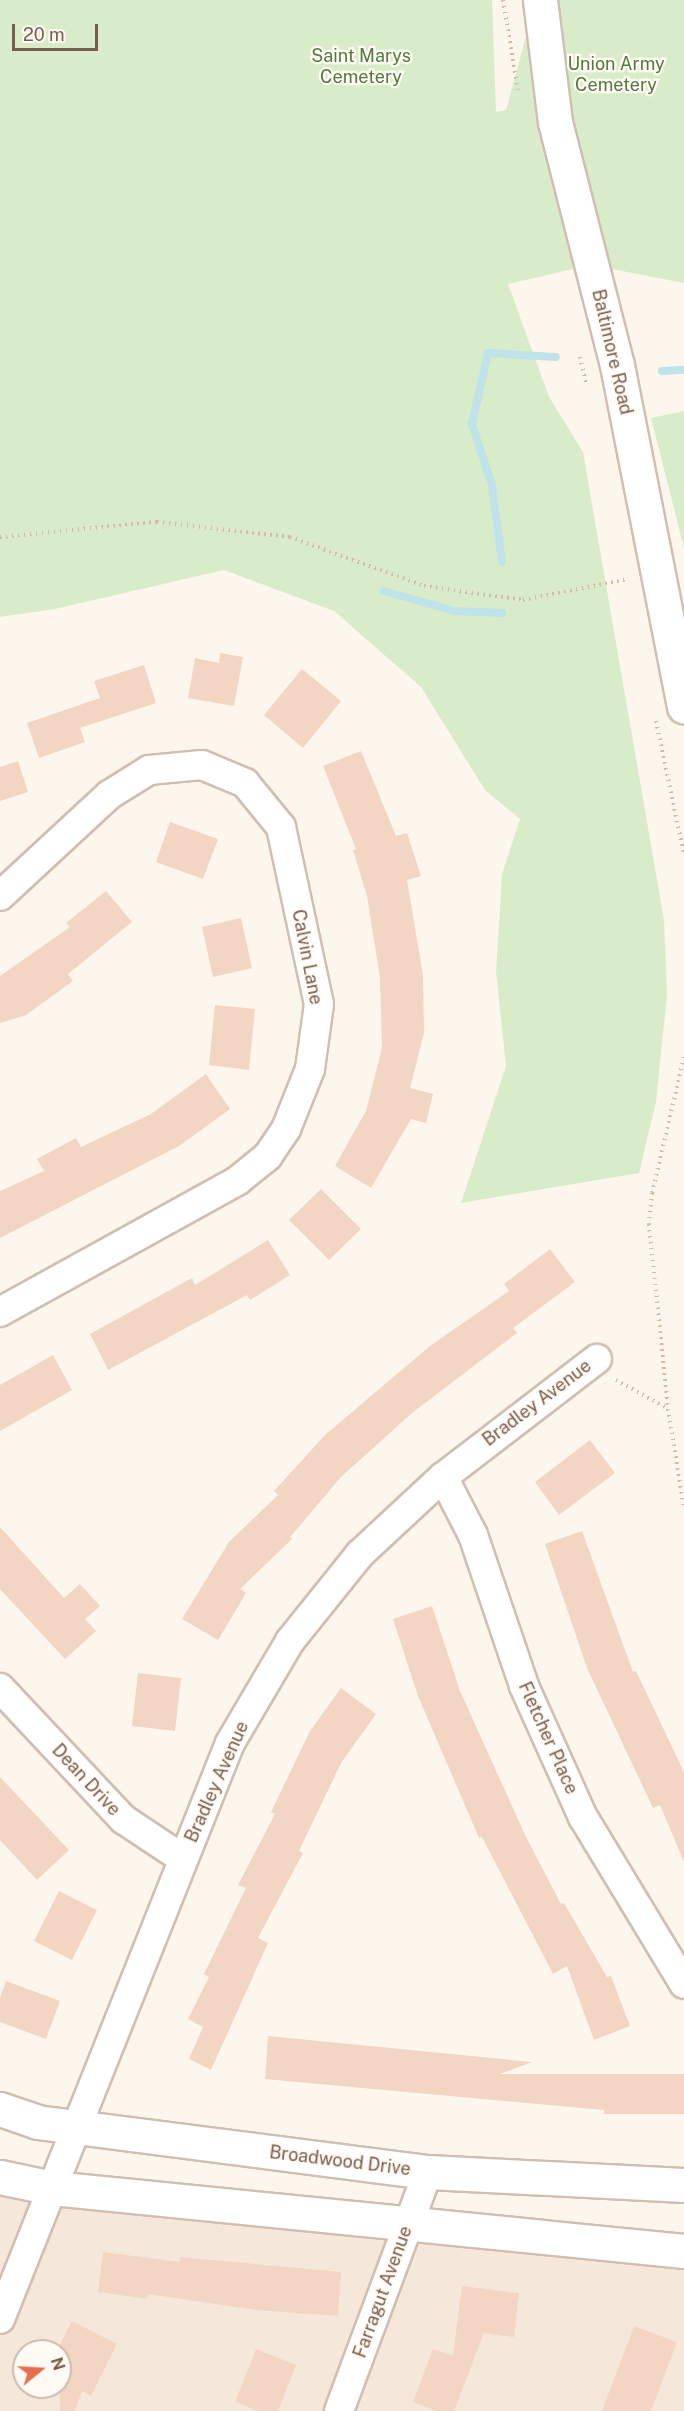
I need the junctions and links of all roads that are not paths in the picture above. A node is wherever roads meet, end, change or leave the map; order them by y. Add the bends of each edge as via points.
1 (540, 0) edge
2 (670, 710) edge
3 (0, 896) edge
4 (0, 1312) edge
5 (597, 1359) road end
6 (442, 1477) junction
7 (0, 1688) edge
8 (183, 1859) junction
9 (684, 1984) edge
10 (0, 2109) edge
11 (76, 2127) junction
12 (428, 2172) junction
13 (0, 2176) edge
14 (684, 2185) edge
15 (52, 2188) junction
16 (409, 2222) junction
17 (684, 2251) edge
18 (0, 2319) edge
19 (339, 2411) edge

1 - 2 street, Baltimore Road via 555,122 617,365
3 - 4 street, Calvin Lane via 109,795 149,770 202,765 245,783 281,827 319,1004 310,1069 286,1130 268,1156 237,1181
5 - 6 street, Bradley Avenue
6 - 8 street, Bradley Avenue via 360,1554 290,1641 230,1743
6 - 9 street, Fletcher Place via 473,1535 524,1686 584,1817
7 - 8 street, Dean Drive via 123,1819
8 - 11 street, Bradley Avenue
10 - 11 street, Broadwood Drive via 37,2122
11 - 12 street, Broadwood Drive
11 - 15 street, Bradley Avenue
12 - 14 street, Broadwood Drive
12 - 16 street, Farragut Avenue
13 - 15 street
15 - 16 street
15 - 18 street, Bradley Avenue
16 - 17 street
16 - 19 street, Farragut Avenue

